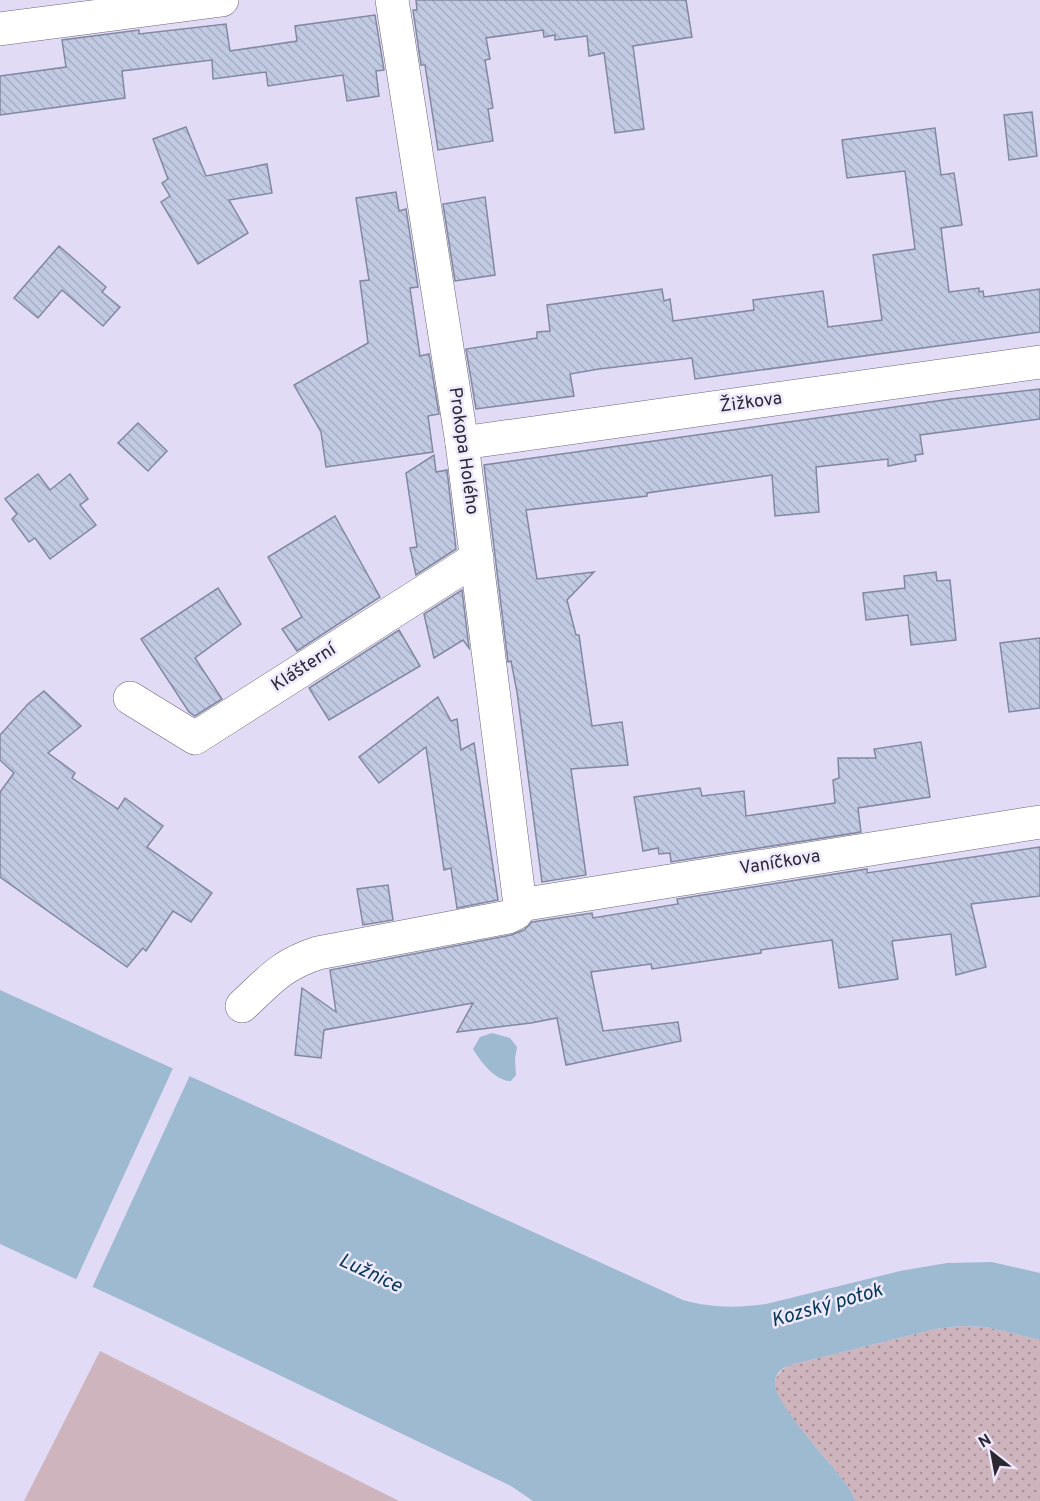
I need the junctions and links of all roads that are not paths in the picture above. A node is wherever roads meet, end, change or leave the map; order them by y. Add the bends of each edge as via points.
1 (222, 0) edge
2 (392, 0) edge
3 (0, 29) edge
4 (1040, 362) edge
5 (462, 443) junction
6 (477, 558) junction
7 (130, 698) dead end
8 (1040, 822) edge
9 (520, 904) junction
10 (242, 1006) dead end

1 - 3 street
2 - 5 street, Prokopa Holého
4 - 5 street, Žižkova
5 - 6 street, Prokopa Holého
6 - 7 street, Klášterní via 195,738
6 - 9 street, Prokopa Holého
8 - 9 street, Vaníčkova
9 - 10 street via 516,913 508,917 296,960

